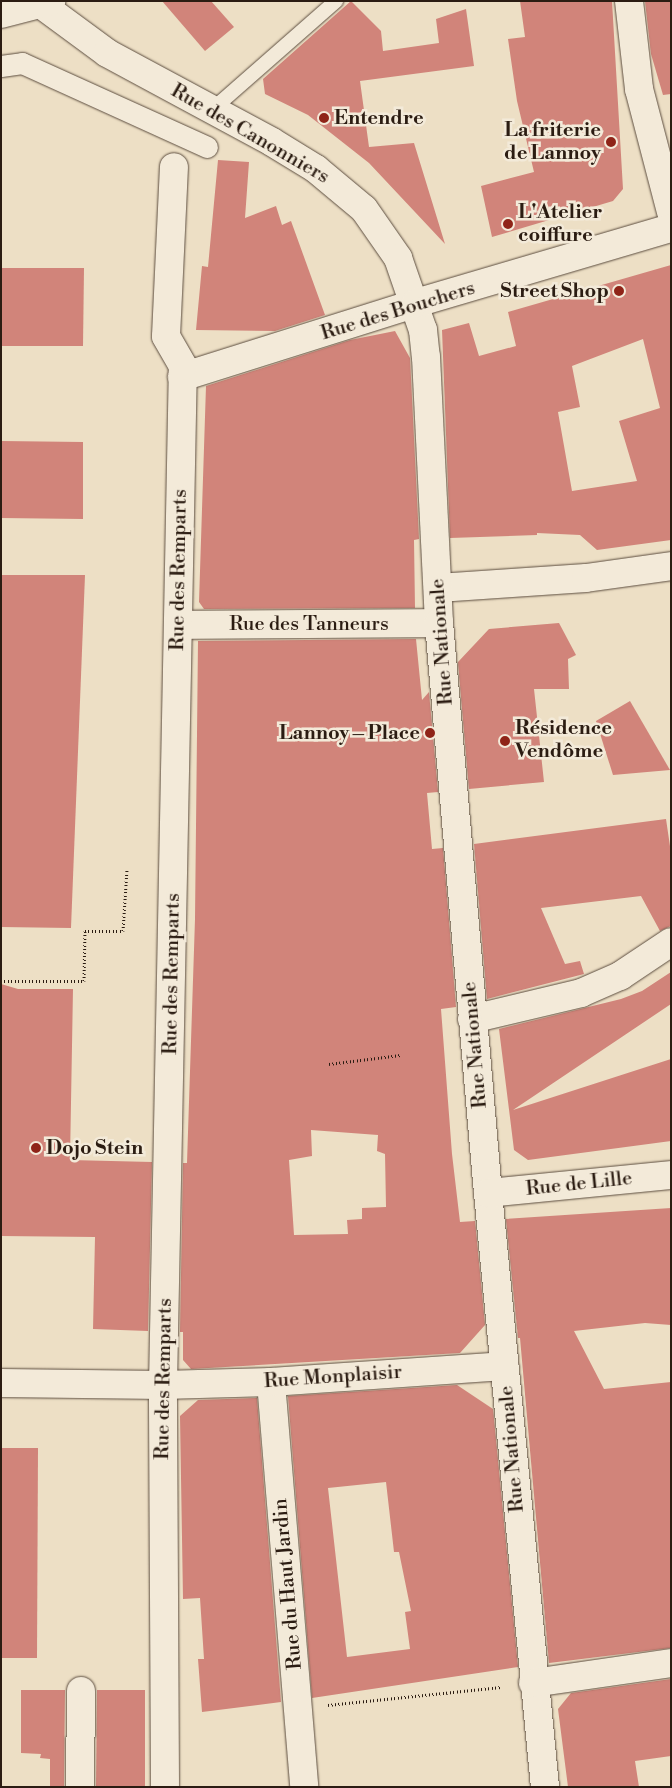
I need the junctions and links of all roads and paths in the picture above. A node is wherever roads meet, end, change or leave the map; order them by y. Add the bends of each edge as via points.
1 (336, 1) edge
2 (628, 1) edge
3 (45, 3) edge
4 (1, 14) edge
5 (1, 66) edge
6 (214, 109) junction
7 (207, 147) dead end
8 (174, 167) dead end
9 (671, 212) edge
10 (671, 228) edge
11 (416, 303) junction
12 (182, 377) junction
13 (671, 566) edge
14 (438, 588) junction
15 (439, 623) junction
16 (178, 625) junction
17 (127, 869) dead end
18 (671, 942) edge
19 (1, 981) edge
20 (472, 1019) junction
21 (400, 1055) dead end
22 (329, 1064) dead end
23 (671, 1175) edge
24 (488, 1193) junction
25 (504, 1366) junction
26 (271, 1382) junction
27 (1, 1383) edge
28 (163, 1385) junction
29 (671, 1663) edge
30 (533, 1683) junction
31 (80, 1691) dead end
32 (298, 1708) junction
33 (80, 1787) edge
34 (165, 1787) edge
35 (304, 1787) edge
36 (546, 1787) edge

1 - 6 lane
2 - 9 street via 639,89
3 - 4 street
3 - 6 street, Rue des Canonniers via 95,46
5 - 7 street via 22,63
6 - 11 street, Rue des Canonniers via 287,151 345,190 380,230 398,258
8 - 12 street, Rue des Remparts via 166,336 183,366
10 - 11 street, Rue des Bouchers
11 - 12 street, Rue des Bouchers
11 - 14 street, Rue Nationale via 426,357
12 - 16 street, Rue des Remparts
13 - 14 street via 586,578
14 - 15 street, Rue Nationale
15 - 16 street, Rue des Tanneurs
15 - 20 street, Rue Nationale
16 - 28 street, Rue des Remparts
17 - 19 path via 123,931 85,931 84,981
18 - 20 street via 620,976 581,993
20 - 24 street, Rue Nationale
21 - 22 path
23 - 24 street, Rue de Lille
24 - 25 street, Rue Nationale
25 - 26 street, Rue Monplaisir
25 - 30 street, Rue Nationale
26 - 28 street, Rue Monplaisir
26 - 32 street, Rue du Haut Jardin
27 - 28 street, Rue Monplaisir
28 - 34 street, Rue des Remparts
29 - 30 street
30 - 32 path
30 - 36 street, Rue Nationale
31 - 33 street
32 - 35 street, Rue du Haut Jardin

